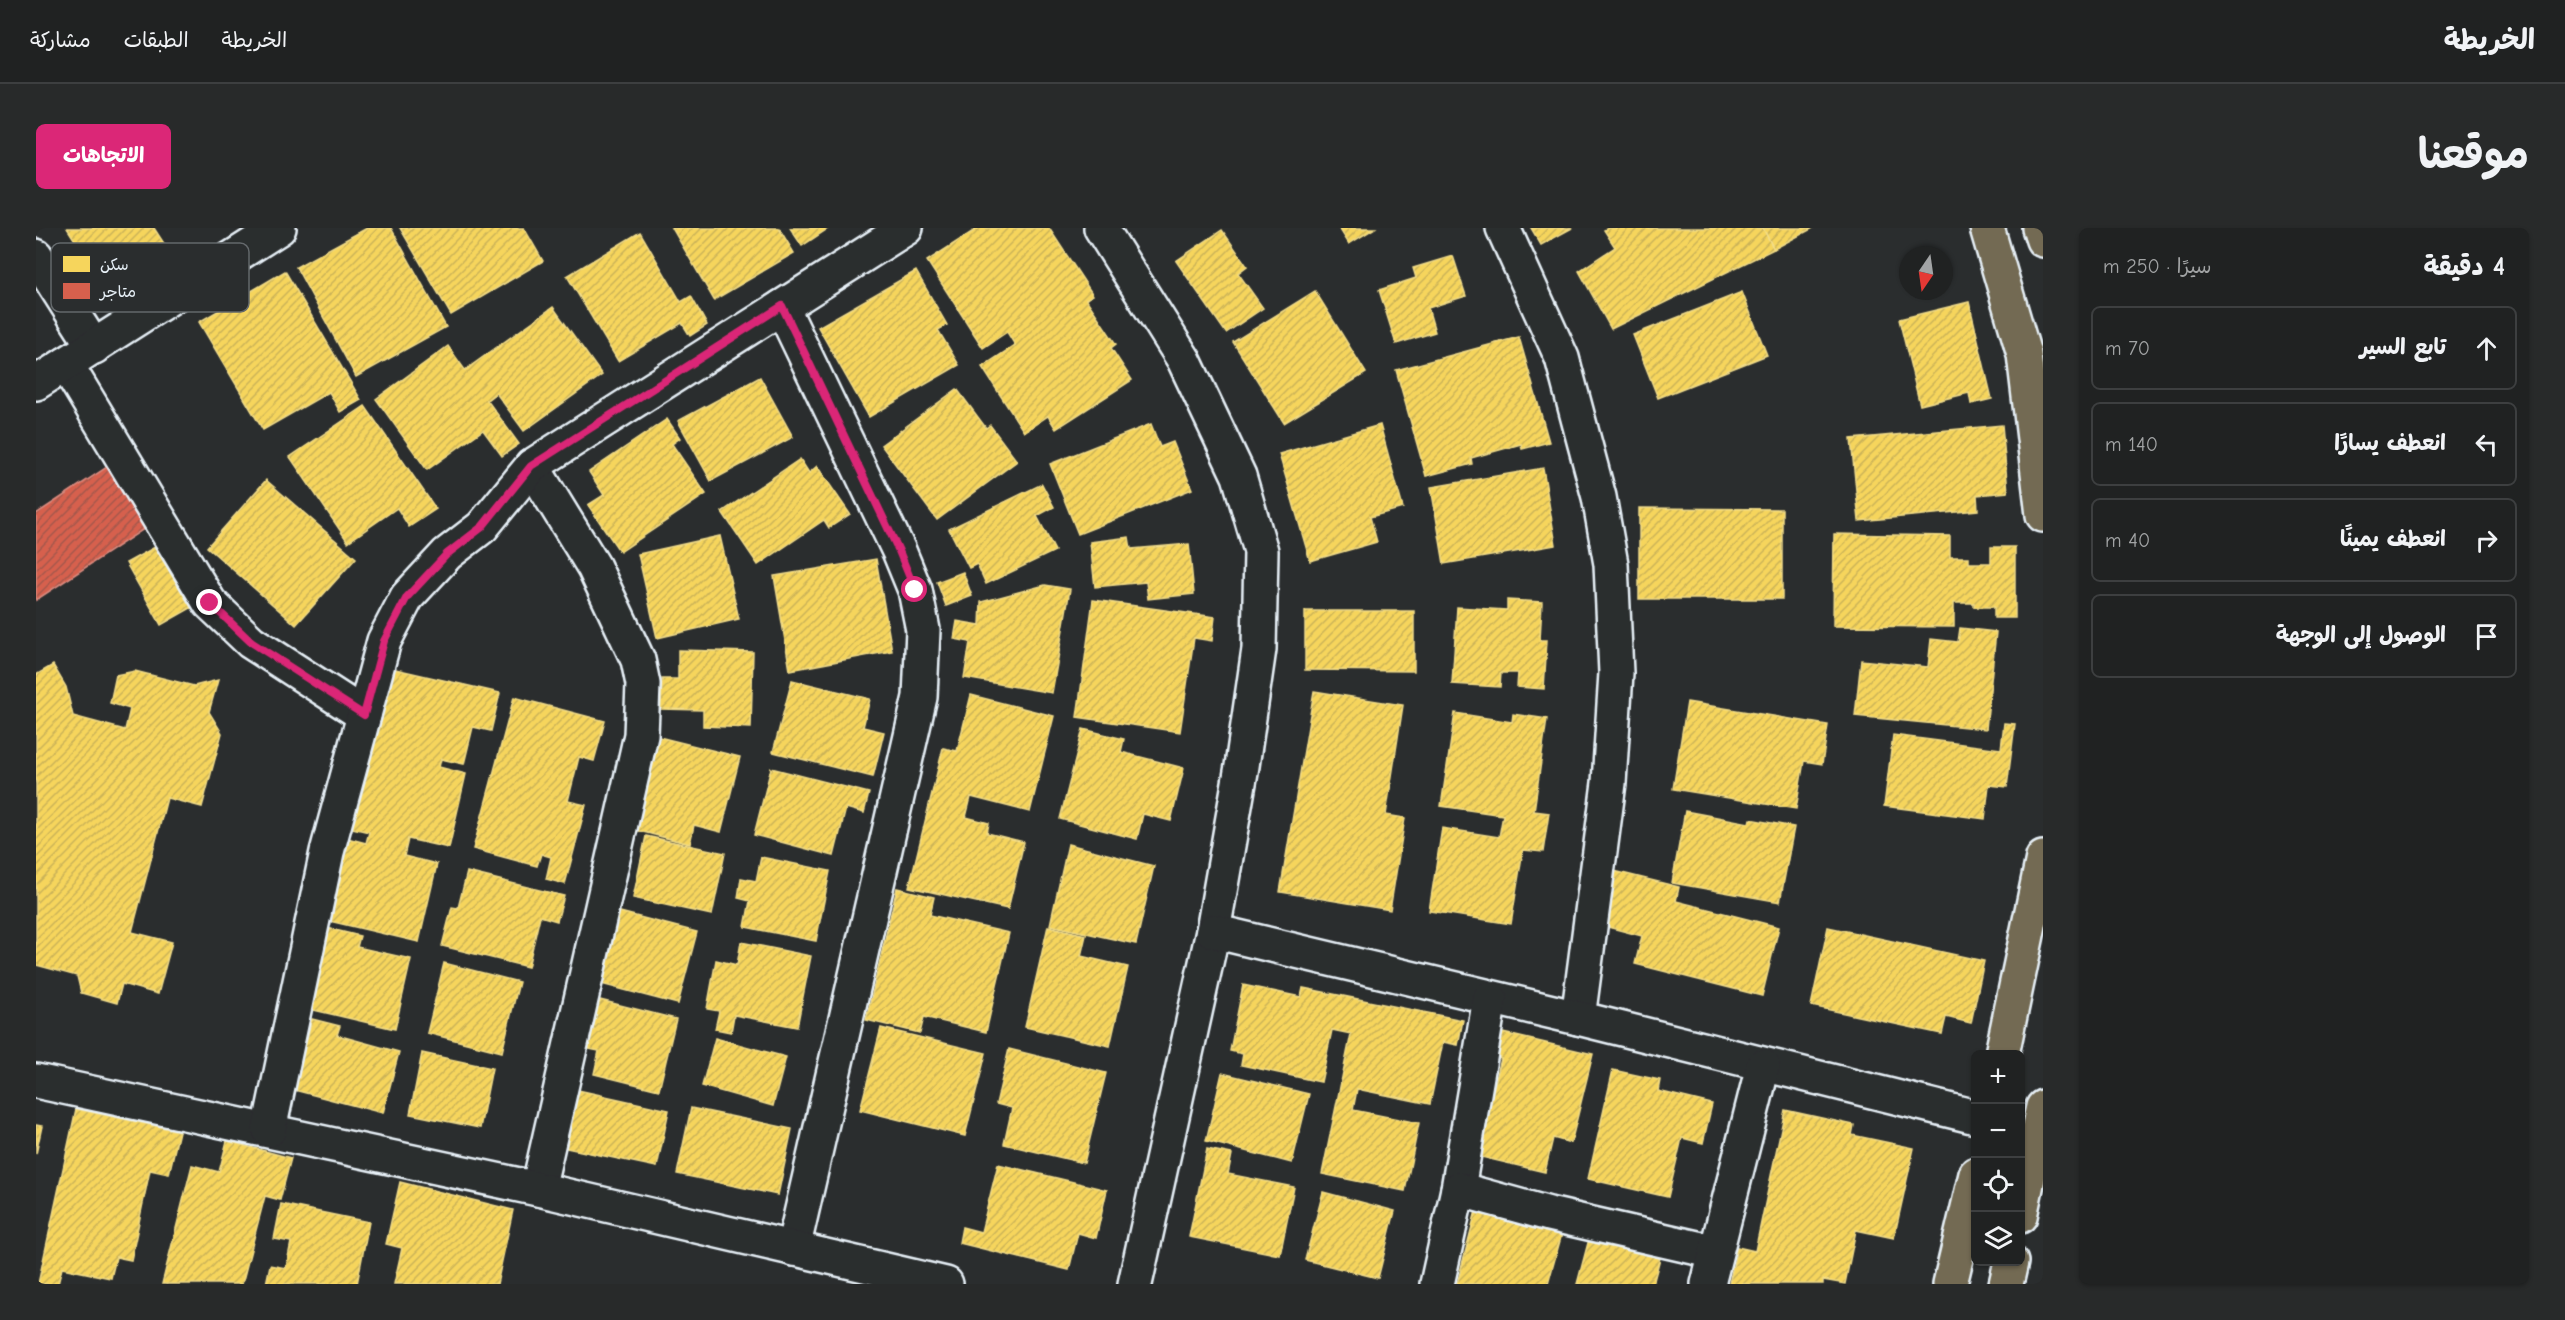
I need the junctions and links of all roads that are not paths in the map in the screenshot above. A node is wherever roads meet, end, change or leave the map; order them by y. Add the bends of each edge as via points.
1 (279, 228) edge
2 (906, 228) edge
3 (1101, 228) edge
4 (1503, 228) edge
5 (1987, 228) edge
6 (2039, 228) edge
7 (2043, 240) edge
8 (249, 247) edge
9 (36, 256) edge
10 (51, 280) edge
11 (782, 306) junction
12 (72, 312) edge
13 (148, 312) edge
14 (94, 347) junction
15 (2033, 361) edge
16 (66, 364) junction
17 (36, 383) edge
18 (2037, 406) edge
19 (531, 466) junction
20 (2043, 515) edge
21 (364, 715) junction
22 (2043, 858) edge
23 (1213, 931) junction
24 (1490, 998) junction
25 (1578, 1018) junction
26 (2003, 1050) edge
27 (1763, 1066) junction
28 (36, 1081) edge
29 (2043, 1107) edge
30 (1971, 1116) edge
31 (269, 1130) junction
32 (538, 1189) junction
33 (1458, 1189) junction
34 (1971, 1195) edge
35 (2021, 1212) edge
36 (793, 1249) junction
37 (1715, 1252) junction
38 (2010, 1266) edge
39 (946, 1284) edge
40 (1135, 1284) edge
41 (1437, 1284) edge
42 (1708, 1284) edge
43 (1950, 1284) edge
44 (2006, 1284) edge

1 - 8 street
2 - 11 street
3 - 23 street via 1184,360 1239,476 1261,551 1259,649
4 - 25 street via 1562,358 1599,497 1611,564 1616,673 1609,783
5 - 15 main road
6 - 7 main road
9 - 10 street
11 - 19 street
11 - 36 street via 899,551 915,590 923,630 920,697
12 - 14 street
13 - 14 street
14 - 16 street
15 - 18 main road
16 - 17 street
16 - 21 street via 210,603 251,642
18 - 20 main road
19 - 21 street via 482,527 447,554 407,597 384,641
19 - 32 street via 594,567 638,660 643,684 641,735
21 - 31 street via 327,852
22 - 26 main road
23 - 24 street
23 - 40 street
24 - 25 street
24 - 33 street
25 - 27 street
27 - 30 street
27 - 37 street
28 - 31 street
29 - 35 main road
31 - 32 street
32 - 36 street
33 - 37 street
33 - 41 street
34 - 43 main road
36 - 39 street
37 - 42 street
38 - 44 main road

